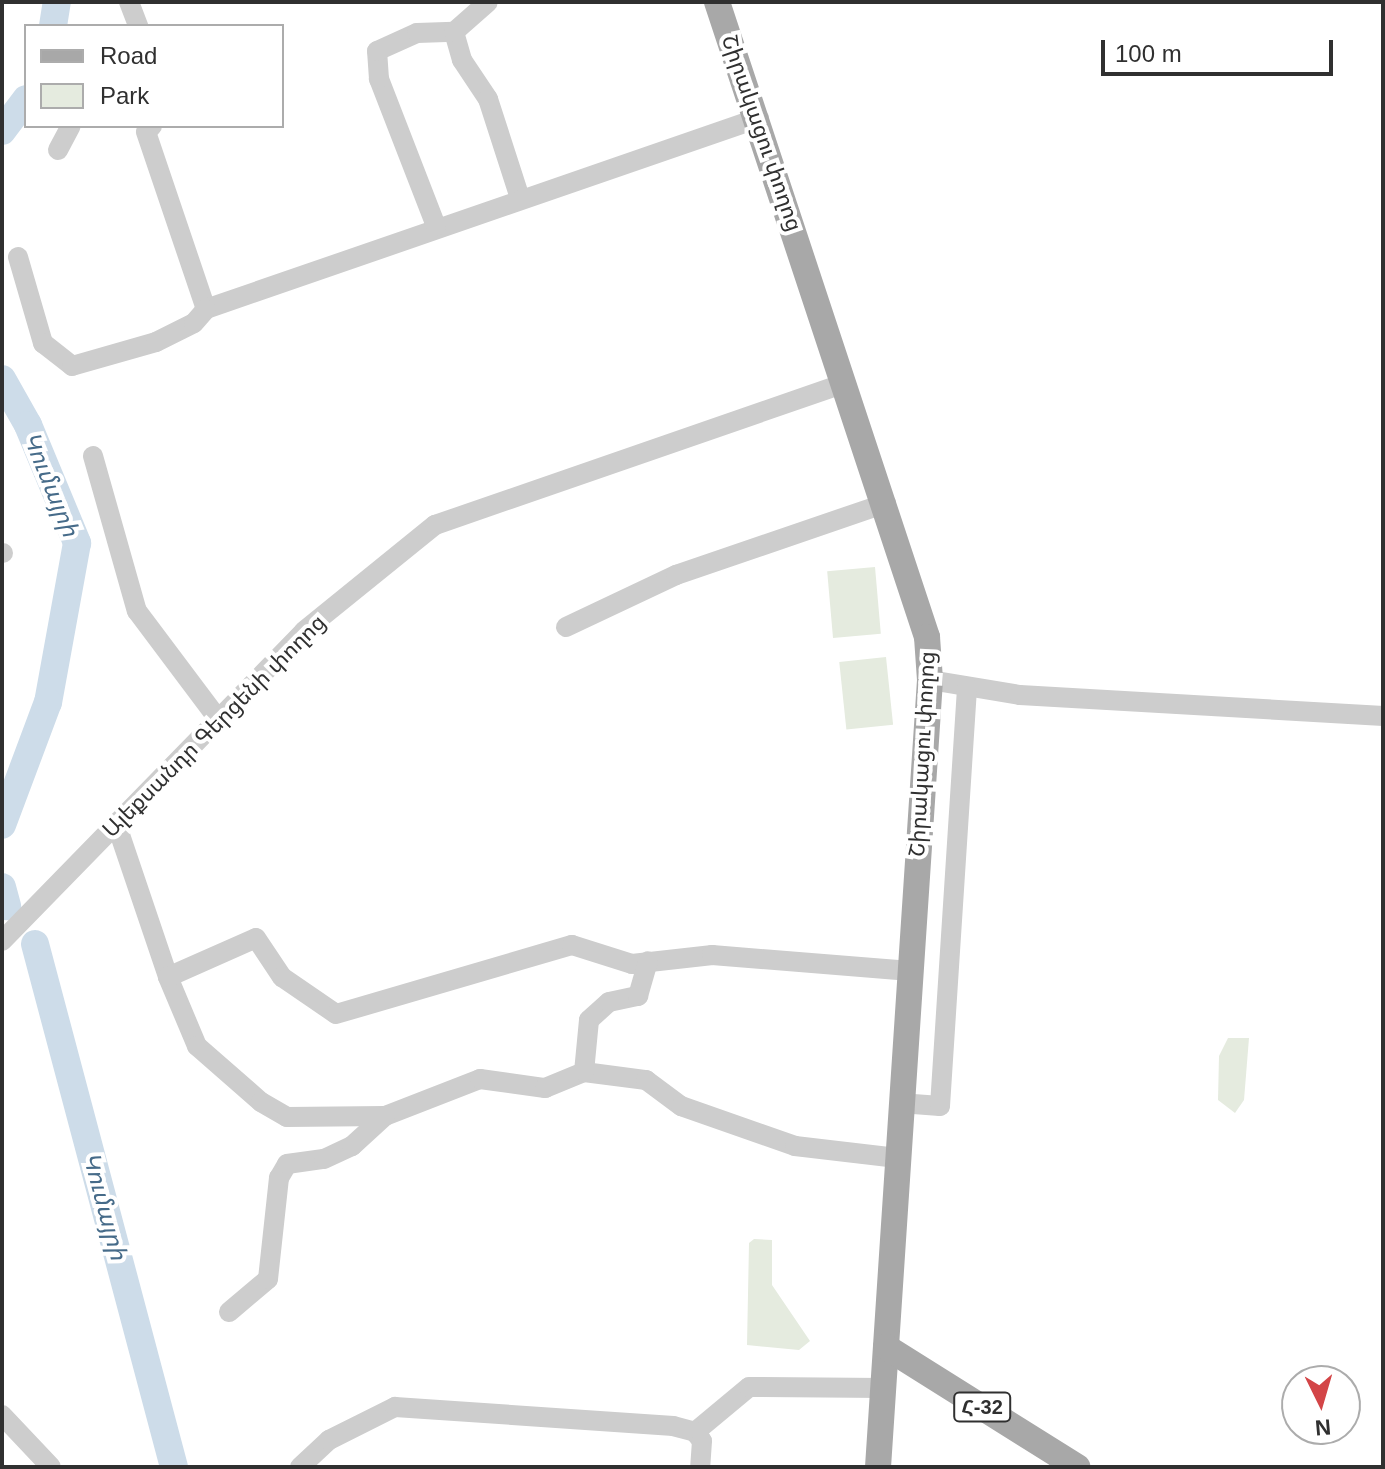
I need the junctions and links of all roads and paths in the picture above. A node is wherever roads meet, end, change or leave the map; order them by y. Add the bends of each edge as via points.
1 (129, 2) edge
2 (488, 2) edge
3 (717, 2) edge
4 (137, 24) edge
5 (454, 32) junction
6 (759, 118) junction
7 (70, 128) edge
8 (144, 128) edge
9 (58, 150) dead end
10 (520, 198) junction
11 (436, 226) junction
12 (18, 257) dead end
13 (206, 309) junction
14 (845, 383) junction
15 (93, 456) dead end
16 (886, 503) junction
17 (566, 627) dead end
18 (930, 680) junction
19 (967, 687) junction
20 (1383, 716) edge
21 (218, 719) junction
22 (116, 823) junction
23 (2, 941) edge
24 (648, 961) junction
25 (910, 971) junction
26 (168, 977) junction
27 (584, 1072) junction
28 (900, 1103) junction
29 (385, 1116) junction
30 (897, 1158) junction
31 (229, 1312) dead end
32 (886, 1347) junction
33 (883, 1388) junction
34 (2, 1415) edge
35 (695, 1432) junction
36 (51, 1467) edge
37 (300, 1467) edge
38 (700, 1467) edge
39 (878, 1467) edge
40 (1077, 1467) edge

1 - 4 street
2 - 5 street
3 - 6 main road, Շիրակացու փողոց
5 - 10 street via 462,60 488,99
5 - 11 street via 417,33 377,51 379,79
6 - 10 street
6 - 14 main road, Շիրակացու փողոց
7 - 9 street
8 - 13 street
10 - 11 street
11 - 13 street
12 - 13 street via 43,343 72,366 156,342 194,323
14 - 16 main road, Շիրակացու փողոց
14 - 21 street, Ալեքսանդր Գերցենի փողոց via 435,525 304,631
15 - 21 street via 137,611
16 - 17 street via 676,575
16 - 18 main road, Շիրակացու փողոց via 917,596
18 - 19 street
18 - 25 main road, Շիրակացու փողոց
19 - 20 street via 1020,695
19 - 28 street via 940,1106
21 - 22 street, Ալեքսանդր Գերցենի փողոց
22 - 23 street, Ալեքսանդր Գերցենի փողոց
22 - 26 street
24 - 25 street via 712,955
24 - 26 street via 632,964 572,945 336,1014 282,977 256,938
24 - 27 street via 638,996 609,1002 589,1020
25 - 28 main road, Շիրակացու փողոց
26 - 29 street via 197,1046 261,1102 304,1120
27 - 29 street via 545,1088 480,1079
27 - 30 street via 646,1080 681,1106 795,1146
28 - 30 main road, Շիրակացու փողոց
29 - 31 street via 352,1146 324,1159 287,1164 279,1178 268,1279
30 - 32 main road, Շիրակացու փողոց
32 - 33 main road, Շիրակացու փողոց
32 - 40 main road, Հ-32
33 - 35 street via 749,1387
33 - 39 main road, Շիրակացու փողոց
34 - 36 street
35 - 37 street via 673,1426 395,1407 329,1440
35 - 38 street via 702,1441

